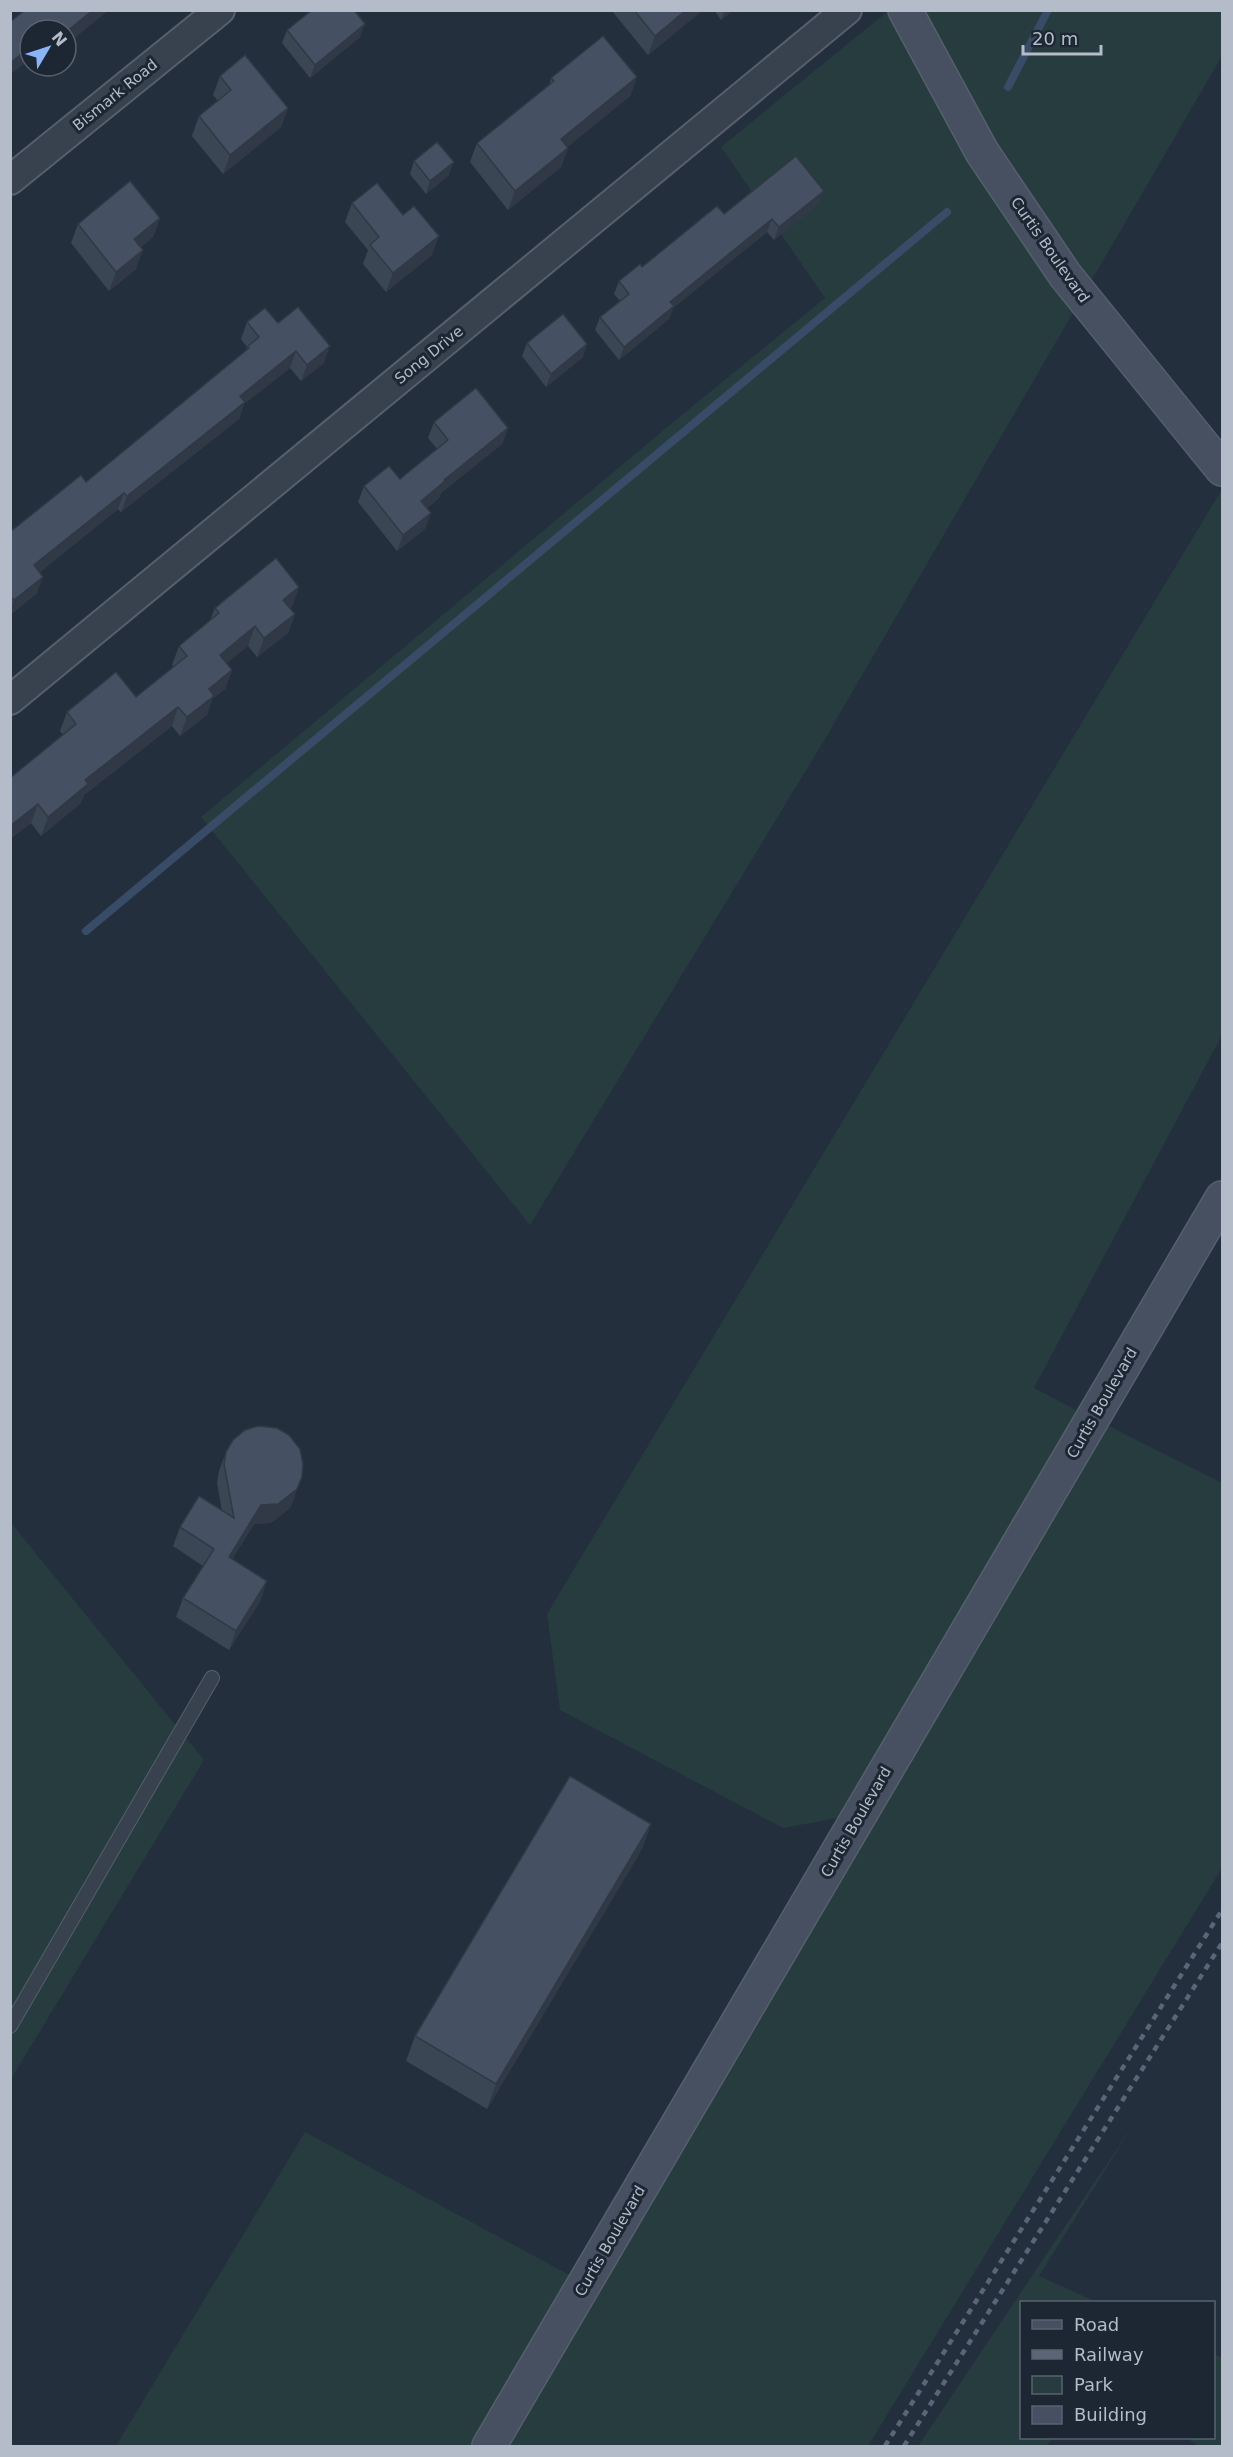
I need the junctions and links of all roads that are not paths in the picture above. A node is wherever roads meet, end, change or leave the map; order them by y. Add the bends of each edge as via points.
1 (220, 10) edge
2 (848, 10) edge
3 (905, 10) edge
4 (10, 180) edge
5 (1222, 469) edge
6 (10, 700) edge
7 (1222, 1198) edge
8 (212, 1678) dead end
9 (10, 2026) edge
10 (489, 2446) edge

1 - 4 street, Bismark Road
2 - 6 street, Song Drive
3 - 5 street, Curtis Boulevard via 982,152 1065,275
7 - 10 street, Curtis Boulevard
8 - 9 lane

